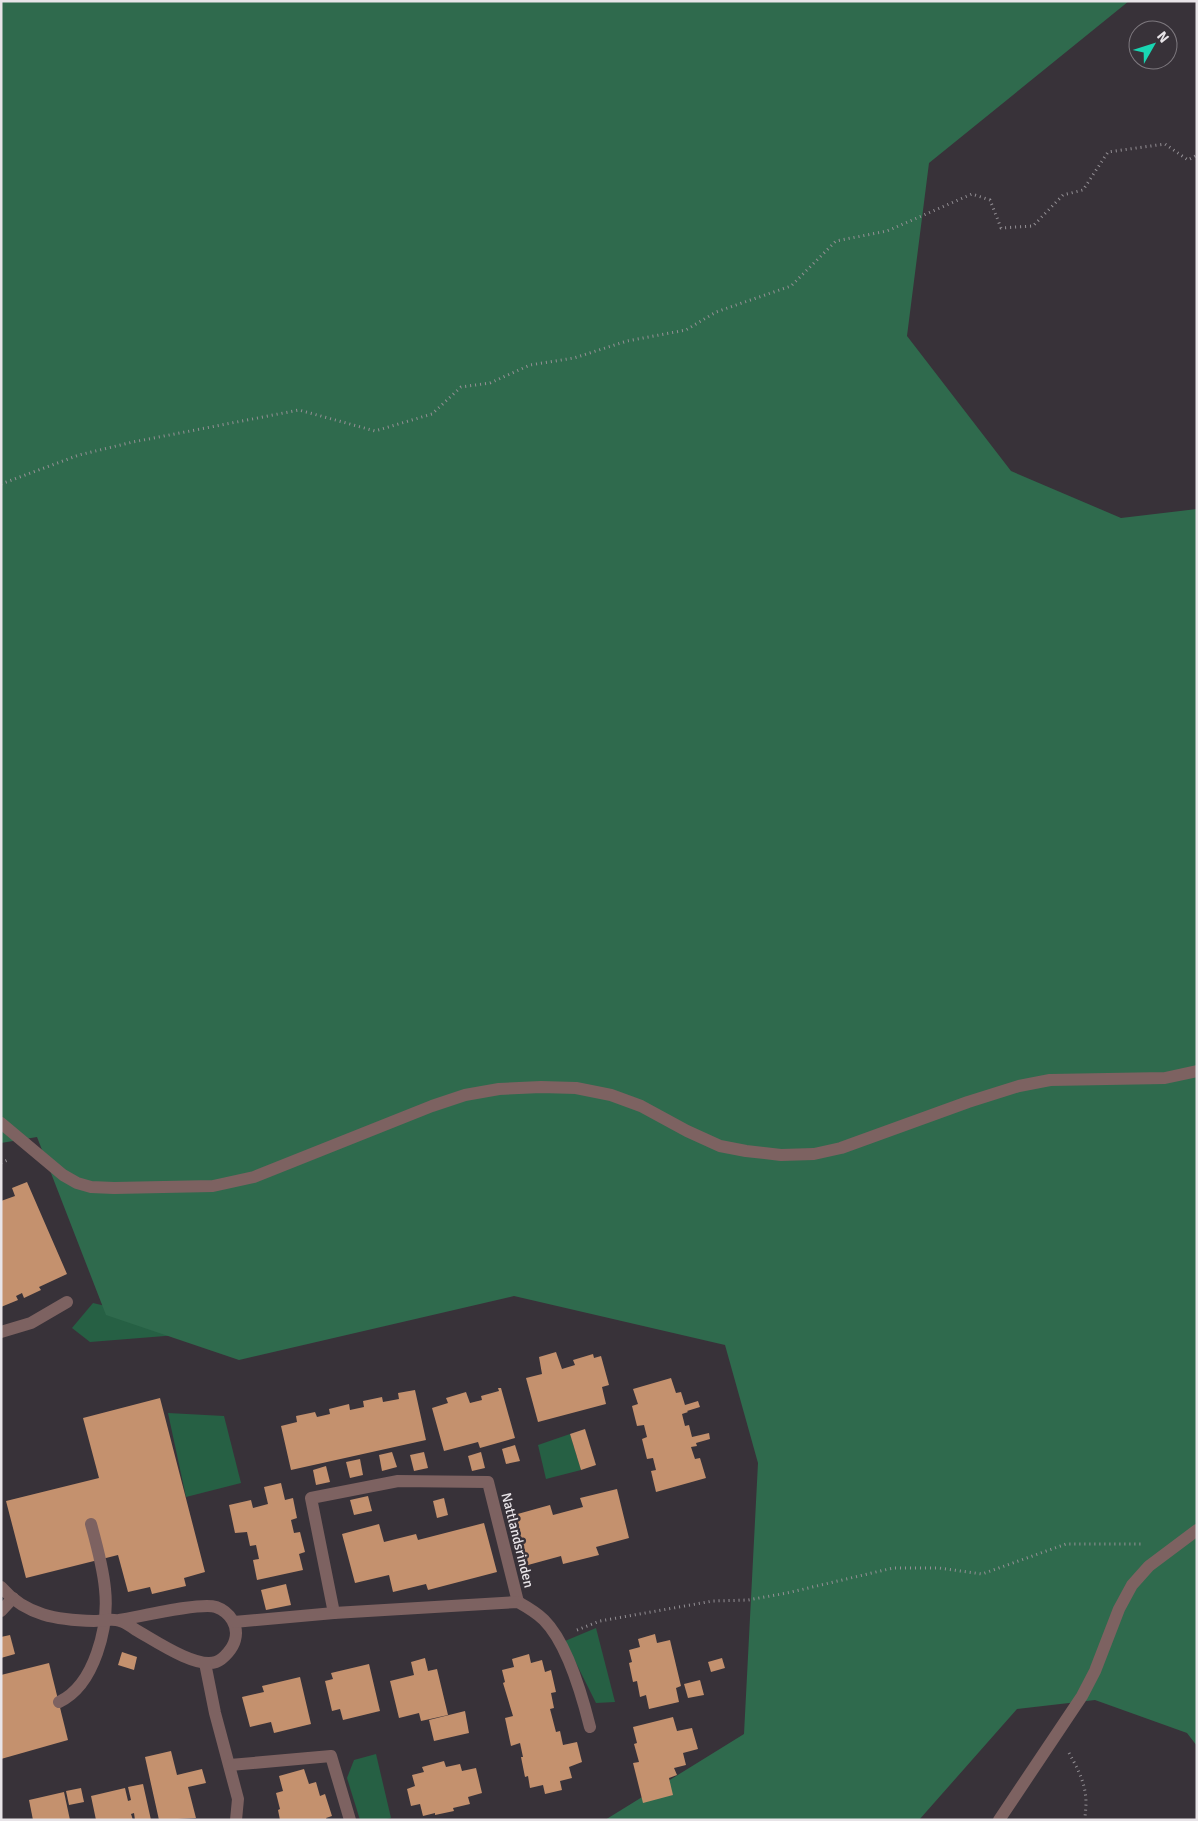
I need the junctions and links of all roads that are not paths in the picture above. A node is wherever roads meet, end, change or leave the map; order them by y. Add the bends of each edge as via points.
1 (1197, 1071) edge
2 (1, 1123) edge
3 (67, 1302) dead end
4 (1, 1332) edge
5 (91, 1524) dead end
6 (1197, 1530) edge
7 (1, 1587) edge
8 (12, 1598) junction
9 (518, 1602) junction
10 (1, 1611) edge
11 (334, 1613) junction
12 (119, 1620) junction
13 (104, 1621) junction
14 (234, 1622) junction
15 (205, 1664) junction
16 (59, 1702) dead end
17 (590, 1727) dead end
18 (230, 1765) junction
19 (236, 1820) edge
20 (350, 1820) edge
21 (999, 1820) edge

1 - 2 street via 1165,1078 1050,1080 1020,1086 841,1148 814,1154 781,1154 720,1146 641,1106 611,1095 576,1088 499,1089 465,1095 432,1106 254,1177 213,1186 114,1188 77,1183 62,1175
3 - 4 street via 31,1323
5 - 13 street via 103,1572
6 - 21 street via 1149,1566 1132,1585 1082,1696
7 - 8 street
8 - 10 street
8 - 13 street via 38,1614
9 - 11 street, Nattlandsrinden
9 - 11 street, Nattlandsrinden via 488,1482 398,1481 311,1498
9 - 17 street, Nattlandsrinden via 545,1621 556,1637 568,1658
11 - 14 street, Nattlandsrinden
12 - 13 street
12 - 14 street via 201,1606 216,1607
12 - 15 street
13 - 16 street via 96,1655 85,1679
14 - 15 street via 237,1634 228,1653 217,1662
15 - 18 street
18 - 19 street via 238,1799
18 - 20 street via 331,1756

